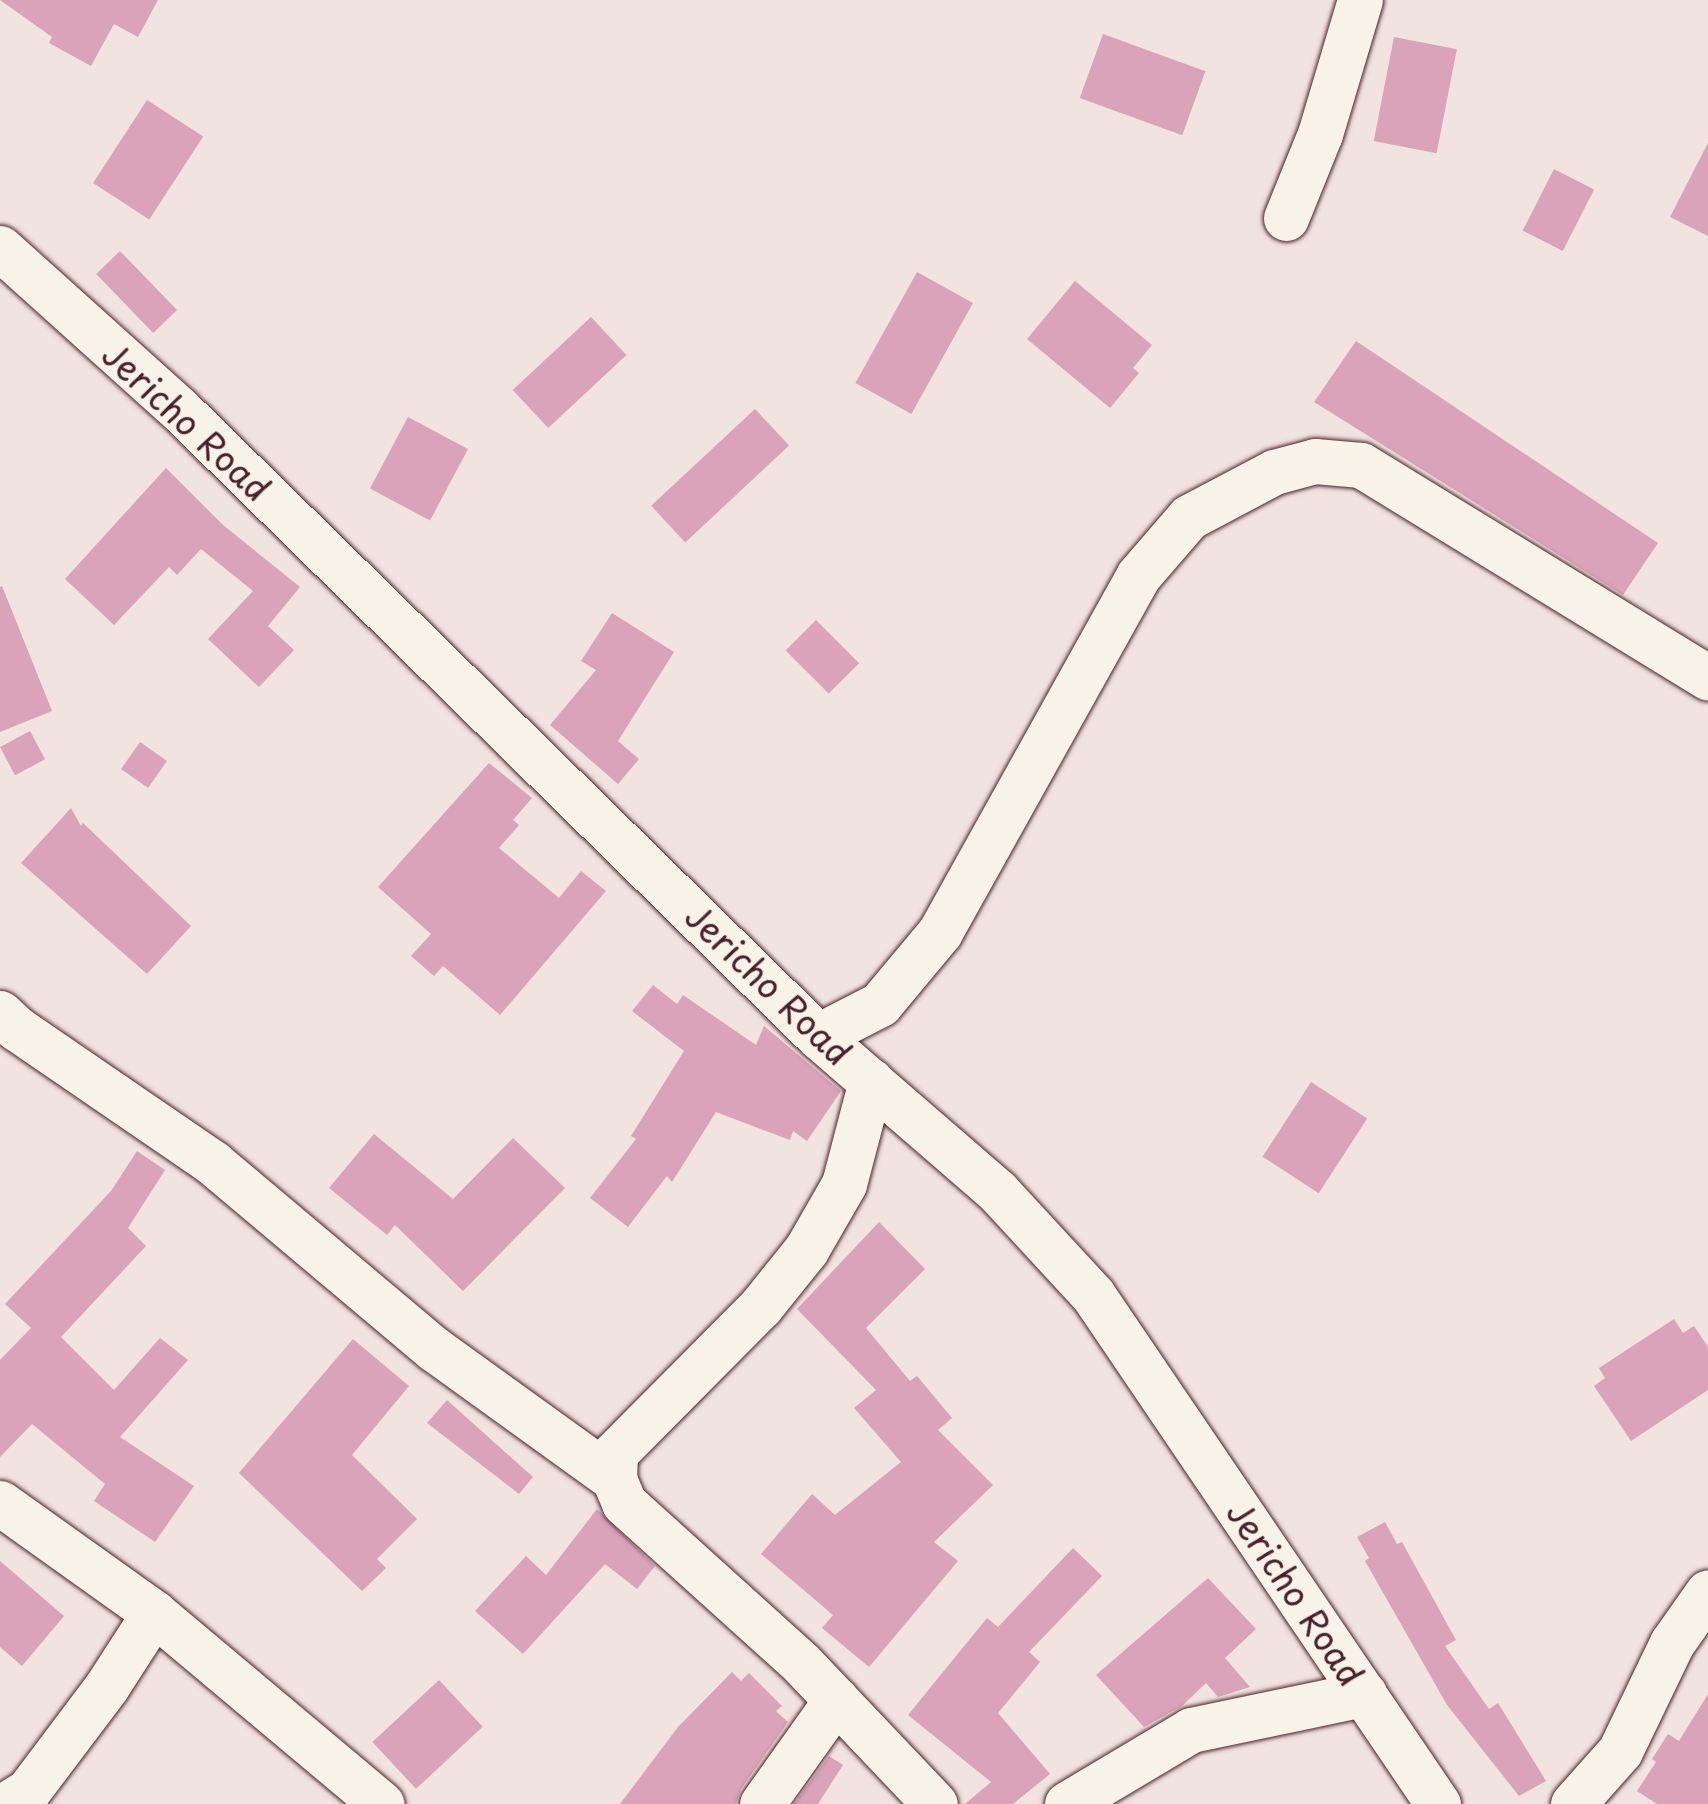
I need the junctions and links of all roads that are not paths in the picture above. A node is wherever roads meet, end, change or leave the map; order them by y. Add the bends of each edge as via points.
1 (1360, 0) edge
2 (1286, 218) dead end
3 (0, 248) edge
4 (1708, 678) edge
5 (0, 1012) edge
6 (818, 1036) junction
7 (871, 1081) junction
8 (614, 1480) junction
9 (0, 1504) edge
10 (1708, 1592) edge
11 (154, 1613) junction
12 (1364, 1694) junction
13 (836, 1700) junction
14 (8, 1804) edge
15 (382, 1804) edge
16 (762, 1804) edge
17 (934, 1804) edge
18 (1067, 1804) edge
19 (1438, 1804) edge
20 (1574, 1804) edge

1 - 2 street via 1320,134
3 - 6 street, Jericho Road via 178,409
4 - 6 street via 1360,466 1316,461 1274,472 1190,518 1138,576 940,932 880,1004
5 - 8 street via 212,1163 434,1349
6 - 7 street, Jericho Road
7 - 8 street via 844,1184 806,1250 761,1306 615,1453
7 - 12 street, Jericho Road via 998,1192 1093,1295
8 - 13 street via 624,1504
9 - 11 street
10 - 20 street via 1672,1643 1620,1751
11 - 14 street via 28,1791
11 - 15 street
12 - 18 street via 1191,1730
12 - 19 street, Jericho Road
13 - 16 street
13 - 17 street

